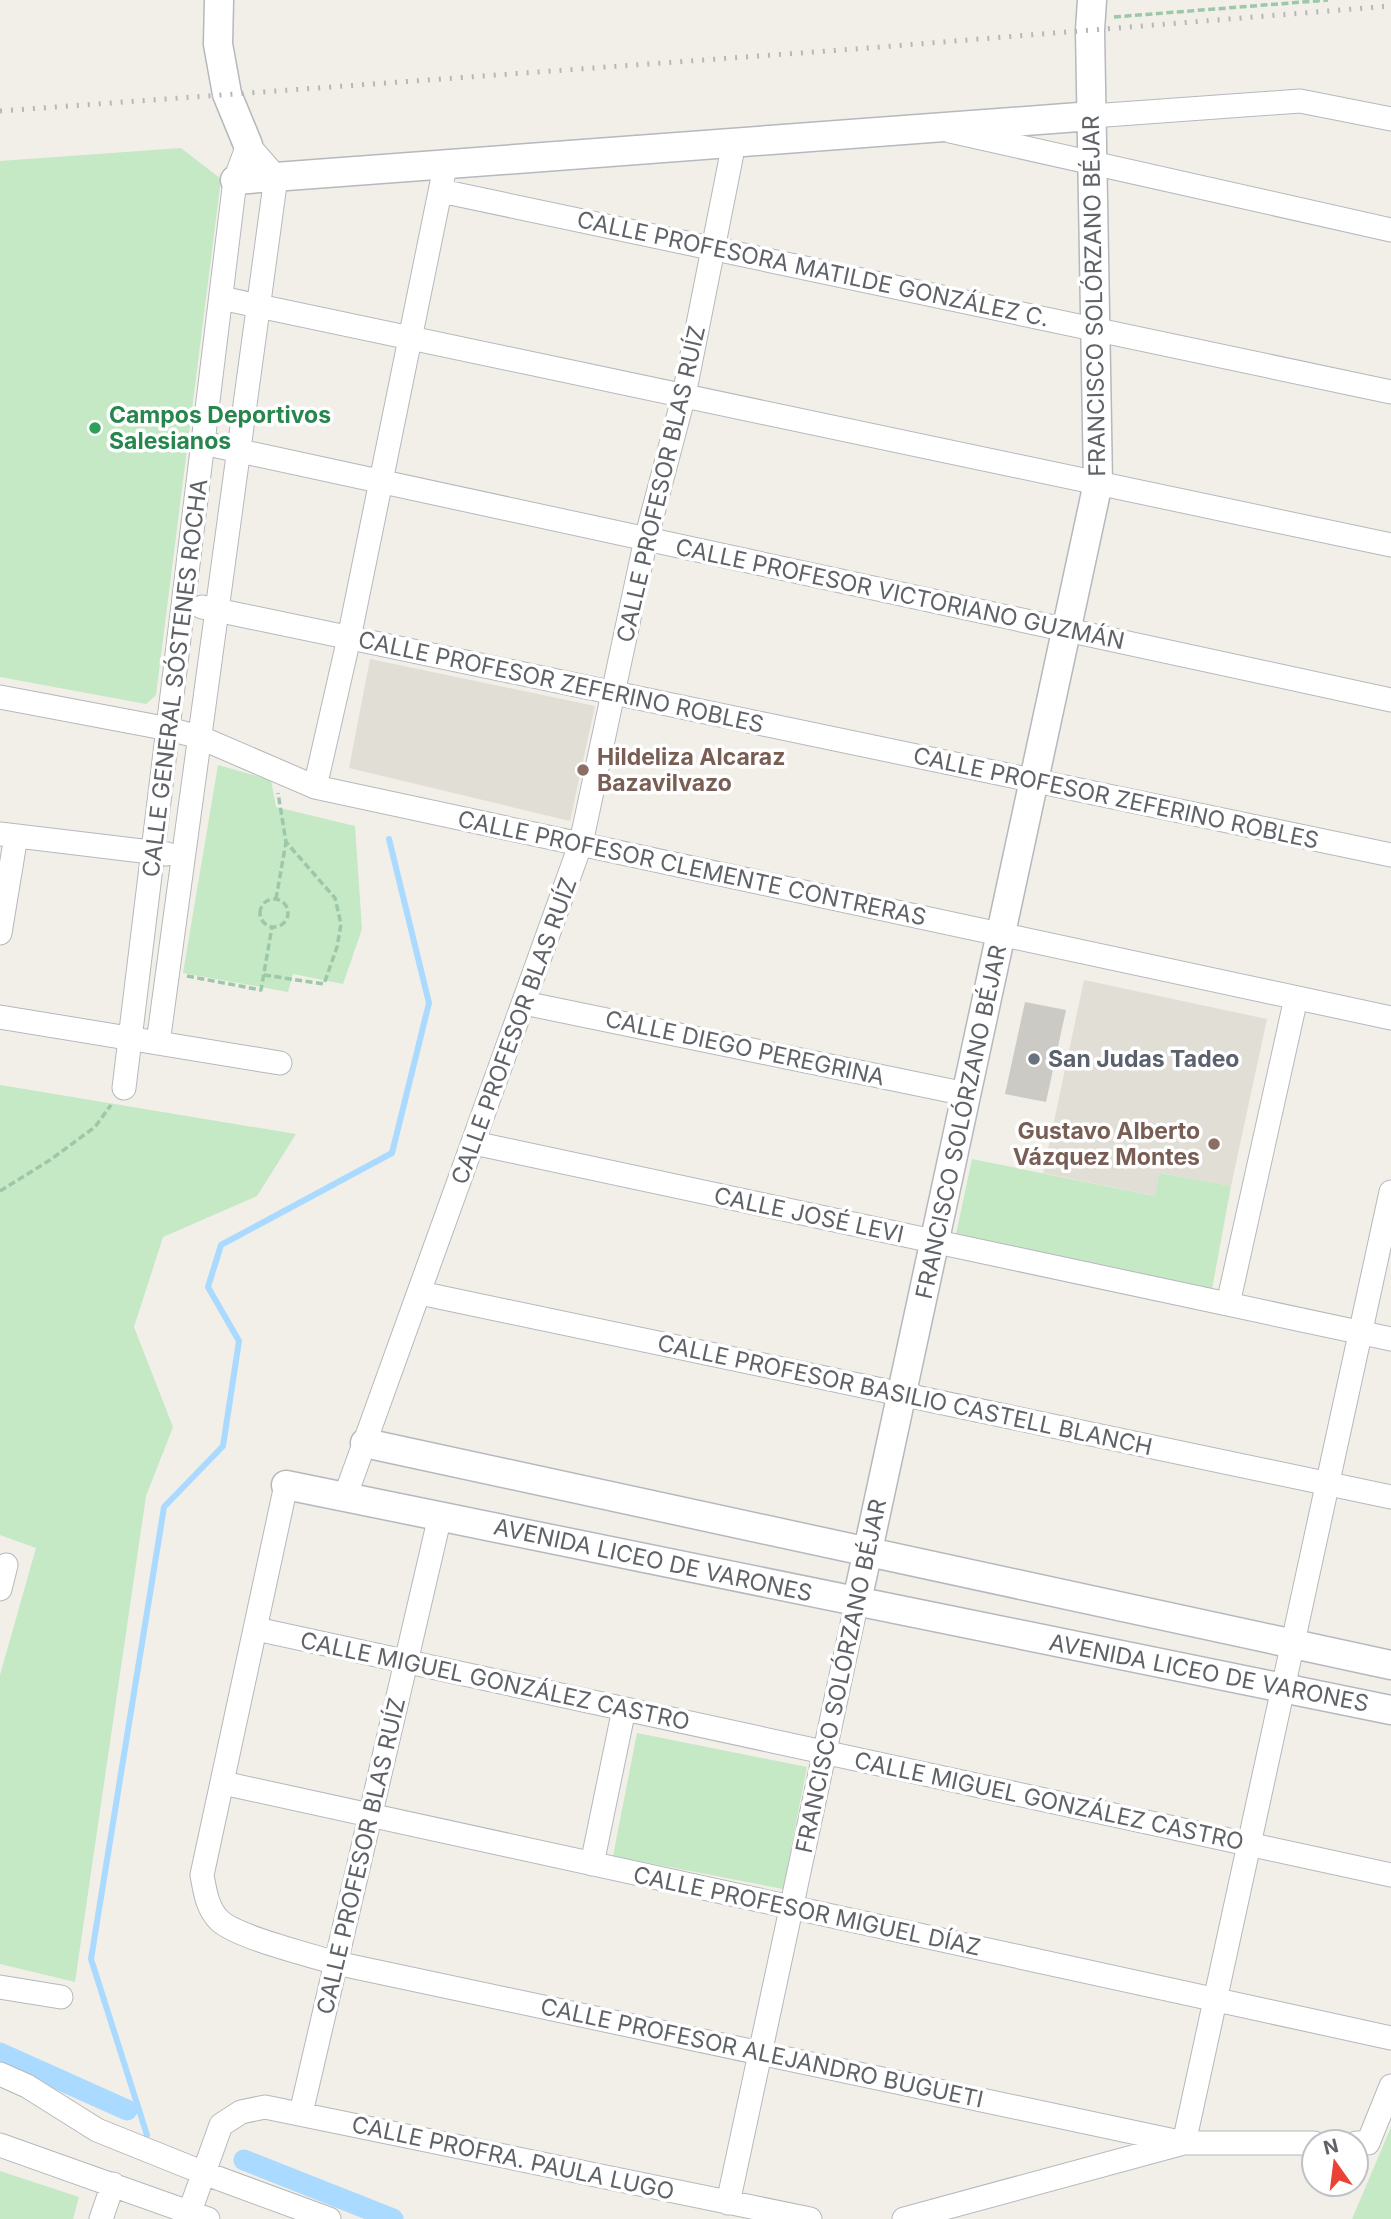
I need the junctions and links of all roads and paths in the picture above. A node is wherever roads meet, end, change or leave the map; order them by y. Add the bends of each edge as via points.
1 (219, 0) edge
2 (1328, 0) edge
3 (1091, 16) edge
4 (1092, 116) junction
5 (1391, 119) edge
6 (934, 128) junction
7 (734, 143) junction
8 (248, 145) junction
9 (1094, 164) junction
10 (276, 177) junction
11 (443, 178) junction
12 (235, 180) junction
13 (1391, 230) edge
14 (714, 248) junction
15 (221, 298) junction
16 (258, 306) junction
17 (1096, 329) junction
18 (412, 338) junction
19 (1391, 392) edge
20 (684, 395) junction
21 (203, 443) junction
22 (238, 451) junction
23 (382, 482) junction
24 (1098, 483) junction
25 (646, 539) junction
26 (1391, 545) edge
27 (184, 602) junction
28 (217, 610) junction
29 (1066, 630) junction
30 (349, 638) junction
31 (613, 693) junction
32 (0, 697) edge
33 (1391, 701) edge
34 (169, 729) junction
35 (199, 737) junction
36 (1034, 780) junction
37 (315, 786) junction
38 (278, 789) dead end
39 (8, 835) edge
40 (286, 842) junction
41 (581, 843) junction
42 (154, 852) junction
43 (183, 855) junction
44 (1391, 855) edge
45 (276, 899) junction
46 (272, 926) junction
47 (0, 933) edge
48 (1001, 934) junction
49 (167, 973) junction
50 (264, 975) junction
51 (1296, 998) junction
52 (524, 1003) junction
53 (0, 1017) edge
54 (1391, 1018) edge
55 (131, 1038) junction
56 (158, 1042) junction
57 (280, 1063) dead end
58 (124, 1088) joint
59 (966, 1094) junction
60 (474, 1143) junction
61 (0, 1191) edge
62 (1391, 1192) edge
63 (935, 1242) junction
64 (419, 1293) junction
65 (1228, 1304) junction
66 (1360, 1333) junction
67 (1391, 1339) edge
68 (902, 1394) junction
69 (365, 1443) junction
70 (1328, 1484) junction
71 (286, 1485) joint
72 (345, 1497) junction
73 (1391, 1497) edge
74 (440, 1517) junction
75 (868, 1552) junction
76 (6, 1565) dead end
77 (0, 1589) edge
78 (857, 1601) junction
79 (256, 1629) junction
80 (1293, 1644) junction
81 (407, 1661) junction
82 (1391, 1665) edge
83 (1283, 1688) junction
84 (624, 1709) junction
85 (1391, 1710) edge
86 (825, 1752) junction
87 (223, 1783) junction
88 (371, 1815) junction
89 (1249, 1844) junction
90 (592, 1864) junction
91 (1391, 1875) edge
92 (791, 1907) junction
93 (336, 1963) junction
94 (0, 1987) edge
95 (61, 1997) dead end
96 (1215, 2000) junction
97 (1391, 2038) edge
98 (760, 2052) junction
99 (0, 2074) edge
100 (1391, 2086) edge
101 (301, 2113) junction
102 (1370, 2128) edge
103 (1184, 2143) junction
104 (1300, 2143) edge
105 (0, 2145) edge
106 (204, 2173) junction
107 (113, 2183) junction
108 (728, 2203) junction
109 (199, 2215) edge
110 (101, 2219) edge
111 (328, 2219) edge
112 (810, 2219) edge
113 (904, 2219) edge

1 - 8 street via 218,44 227,94
2 - 3 path
3 - 4 street, FRANCISCO SOLÓRZANO BÉJAR
4 - 5 street via 1300,101
4 - 6 street
4 - 9 street, FRANCISCO SOLÓRZANO BÉJAR
6 - 7 street
6 - 9 street
7 - 11 street
7 - 14 street, CALLE PROFESOR BLAS RUÍZ
8 - 10 street
8 - 12 street, CALLE GENERAL SÓSTENES ROCHA
9 - 13 street
9 - 17 street, FRANCISCO SOLÓRZANO BÉJAR
10 - 11 street
10 - 12 street
10 - 16 street, CALLE GENERAL SÓSTENES ROCHA
11 - 14 street, CALLE PROFESORA MATILDE GONZÁLEZ C.
11 - 18 street
12 - 15 street, CALLE GENERAL SÓSTENES ROCHA
14 - 17 street, CALLE PROFESORA MATILDE GONZÁLEZ C.
14 - 20 street, CALLE PROFESOR BLAS RUÍZ
15 - 16 street
15 - 21 street, CALLE GENERAL SÓSTENES ROCHA
16 - 18 street
16 - 22 street, CALLE GENERAL SÓSTENES ROCHA
17 - 19 street, CALLE PROFESORA MATILDE GONZÁLEZ C.
17 - 24 street, FRANCISCO SOLÓRZANO BÉJAR
18 - 20 street
18 - 23 street
20 - 24 street
20 - 25 street, CALLE PROFESOR BLAS RUÍZ
21 - 22 street, CALLE PROFESOR VICTORIANO GUZMÁN
21 - 27 street, CALLE GENERAL SÓSTENES ROCHA
22 - 23 street, CALLE PROFESOR VICTORIANO GUZMÁN
22 - 28 street, CALLE GENERAL SÓSTENES ROCHA
23 - 25 street, CALLE PROFESOR VICTORIANO GUZMÁN
23 - 30 street
24 - 26 street
24 - 29 street, FRANCISCO SOLÓRZANO BÉJAR
25 - 29 street, CALLE PROFESOR VICTORIANO GUZMÁN
25 - 31 street, CALLE PROFESOR BLAS RUÍZ
27 - 28 street, CALLE PROFESOR ZEFERINO ROBLES
27 - 34 street, CALLE GENERAL SÓSTENES ROCHA
28 - 30 street, CALLE PROFESOR ZEFERINO ROBLES
28 - 35 street, CALLE GENERAL SÓSTENES ROCHA
29 - 33 street, CALLE PROFESOR VICTORIANO GUZMÁN
29 - 36 street, FRANCISCO SOLÓRZANO BÉJAR
30 - 31 street, CALLE PROFESOR ZEFERINO ROBLES
30 - 37 street
31 - 36 street, CALLE PROFESOR ZEFERINO ROBLES
31 - 41 street, CALLE PROFESOR BLAS RUÍZ
32 - 34 street, CALLE PROFESOR CLEMENTE CONTRERAS
34 - 35 street, CALLE PROFESOR CLEMENTE CONTRERAS
34 - 42 street, CALLE GENERAL SÓSTENES ROCHA
35 - 37 street, CALLE PROFESOR CLEMENTE CONTRERAS
35 - 43 street, CALLE GENERAL SÓSTENES ROCHA
36 - 44 street, CALLE PROFESOR ZEFERINO ROBLES
36 - 48 street, FRANCISCO SOLÓRZANO BÉJAR
37 - 41 street, CALLE PROFESOR CLEMENTE CONTRERAS
38 - 40 path
39 - 42 street
39 - 47 street
40 - 45 path
40 - 50 path via 335,898 341,924 324,984
41 - 48 street, CALLE PROFESOR CLEMENTE CONTRERAS
41 - 52 street, CALLE PROFESOR BLAS RUÍZ
42 - 43 street
42 - 55 street, CALLE GENERAL SÓSTENES ROCHA
43 - 49 street, CALLE GENERAL SÓSTENES ROCHA
45 - 46 path via 261,908 261,918
45 - 46 path via 284,903 288,915 281,925
46 - 50 path
48 - 51 street, CALLE PROFESOR CLEMENTE CONTRERAS
48 - 59 street, FRANCISCO SOLÓRZANO BÉJAR
49 - 50 path via 261,989
49 - 56 street, CALLE GENERAL SÓSTENES ROCHA
51 - 54 street, CALLE PROFESOR CLEMENTE CONTRERAS
51 - 65 street
52 - 59 street, CALLE DIEGO PEREGRINA
52 - 60 street, CALLE PROFESOR BLAS RUÍZ
53 - 55 street
55 - 56 street
55 - 58 street, CALLE GENERAL SÓSTENES ROCHA
56 - 57 street
58 - 61 path via 95,1127
59 - 63 street, FRANCISCO SOLÓRZANO BÉJAR
60 - 63 street, CALLE JOSÉ LEVI
60 - 64 street, CALLE PROFESOR BLAS RUÍZ
62 - 66 street
63 - 65 street, CALLE JOSÉ LEVI
63 - 68 street, FRANCISCO SOLÓRZANO BÉJAR
64 - 68 street, CALLE PROFESOR BASILIO CASTELL BLANCH
64 - 69 street, CALLE PROFESOR BLAS RUÍZ
65 - 66 street, CALLE JOSÉ LEVI
66 - 67 street, CALLE JOSÉ LEVI
66 - 70 street
68 - 70 street, CALLE PROFESOR BASILIO CASTELL BLANCH
68 - 75 street, FRANCISCO SOLÓRZANO BÉJAR
69 - 72 street, CALLE PROFESOR BLAS RUÍZ
69 - 75 street, AVENIDA LICEO DE VARONES
70 - 73 street, CALLE PROFESOR BASILIO CASTELL BLANCH
70 - 80 street
71 - 72 street, AVENIDA LICEO DE VARONES
71 - 79 street
72 - 74 street, AVENIDA LICEO DE VARONES
74 - 78 street, AVENIDA LICEO DE VARONES
74 - 81 street, CALLE PROFESOR BLAS RUÍZ
75 - 78 street, FRANCISCO SOLÓRZANO BÉJAR
75 - 80 street, AVENIDA LICEO DE VARONES
76 - 77 street
78 - 83 street, AVENIDA LICEO DE VARONES
78 - 86 street, FRANCISCO SOLÓRZANO BÉJAR
79 - 81 street, CALLE MIGUEL GONZÁLEZ CASTRO
79 - 87 street
80 - 82 street, AVENIDA LICEO DE VARONES
80 - 83 street
81 - 84 street, CALLE MIGUEL GONZÁLEZ CASTRO
81 - 88 street, CALLE PROFESOR BLAS RUÍZ
83 - 85 street, AVENIDA LICEO DE VARONES
83 - 89 street
84 - 86 street, CALLE MIGUEL GONZÁLEZ CASTRO
84 - 90 street
86 - 89 street, CALLE MIGUEL GONZÁLEZ CASTRO
86 - 92 street, FRANCISCO SOLÓRZANO BÉJAR
87 - 88 street, CALLE PROFESOR MIGUEL DÍAZ
87 - 93 street, CALLE PROFESOR ALEJANDRO BUGUETI via 202,1875 206,1899 219,1920 236,1931
88 - 90 street, CALLE PROFESOR MIGUEL DÍAZ
88 - 93 street, CALLE PROFESOR BLAS RUÍZ
89 - 91 street, CALLE MIGUEL GONZÁLEZ CASTRO
89 - 96 street
90 - 92 street, CALLE PROFESOR MIGUEL DÍAZ
92 - 96 street, CALLE PROFESOR MIGUEL DÍAZ
92 - 98 street, FRANCISCO SOLÓRZANO BÉJAR
93 - 98 street, CALLE PROFESOR ALEJANDRO BUGUETI
93 - 101 street, CALLE PROFESOR BLAS RUÍZ
94 - 95 street
96 - 97 street, CALLE PROFESOR MIGUEL DÍAZ
96 - 103 street
98 - 103 street, CALLE PROFESOR ALEJANDRO BUGUETI
98 - 108 street, FRANCISCO SOLÓRZANO BÉJAR
99 - 106 street via 97,2130
100 - 102 street
101 - 106 street, CALLE PROFRA. PAULA LUGO via 265,2107 241,2112 221,2125
101 - 108 street, CALLE PROFRA. PAULA LUGO
103 - 104 street, CALLE PROFESOR ALEJANDRO BUGUETI
103 - 113 street
105 - 107 street
106 - 109 street
106 - 111 street
107 - 109 street
107 - 110 street
108 - 112 street, CALLE PROFRA. PAULA LUGO

